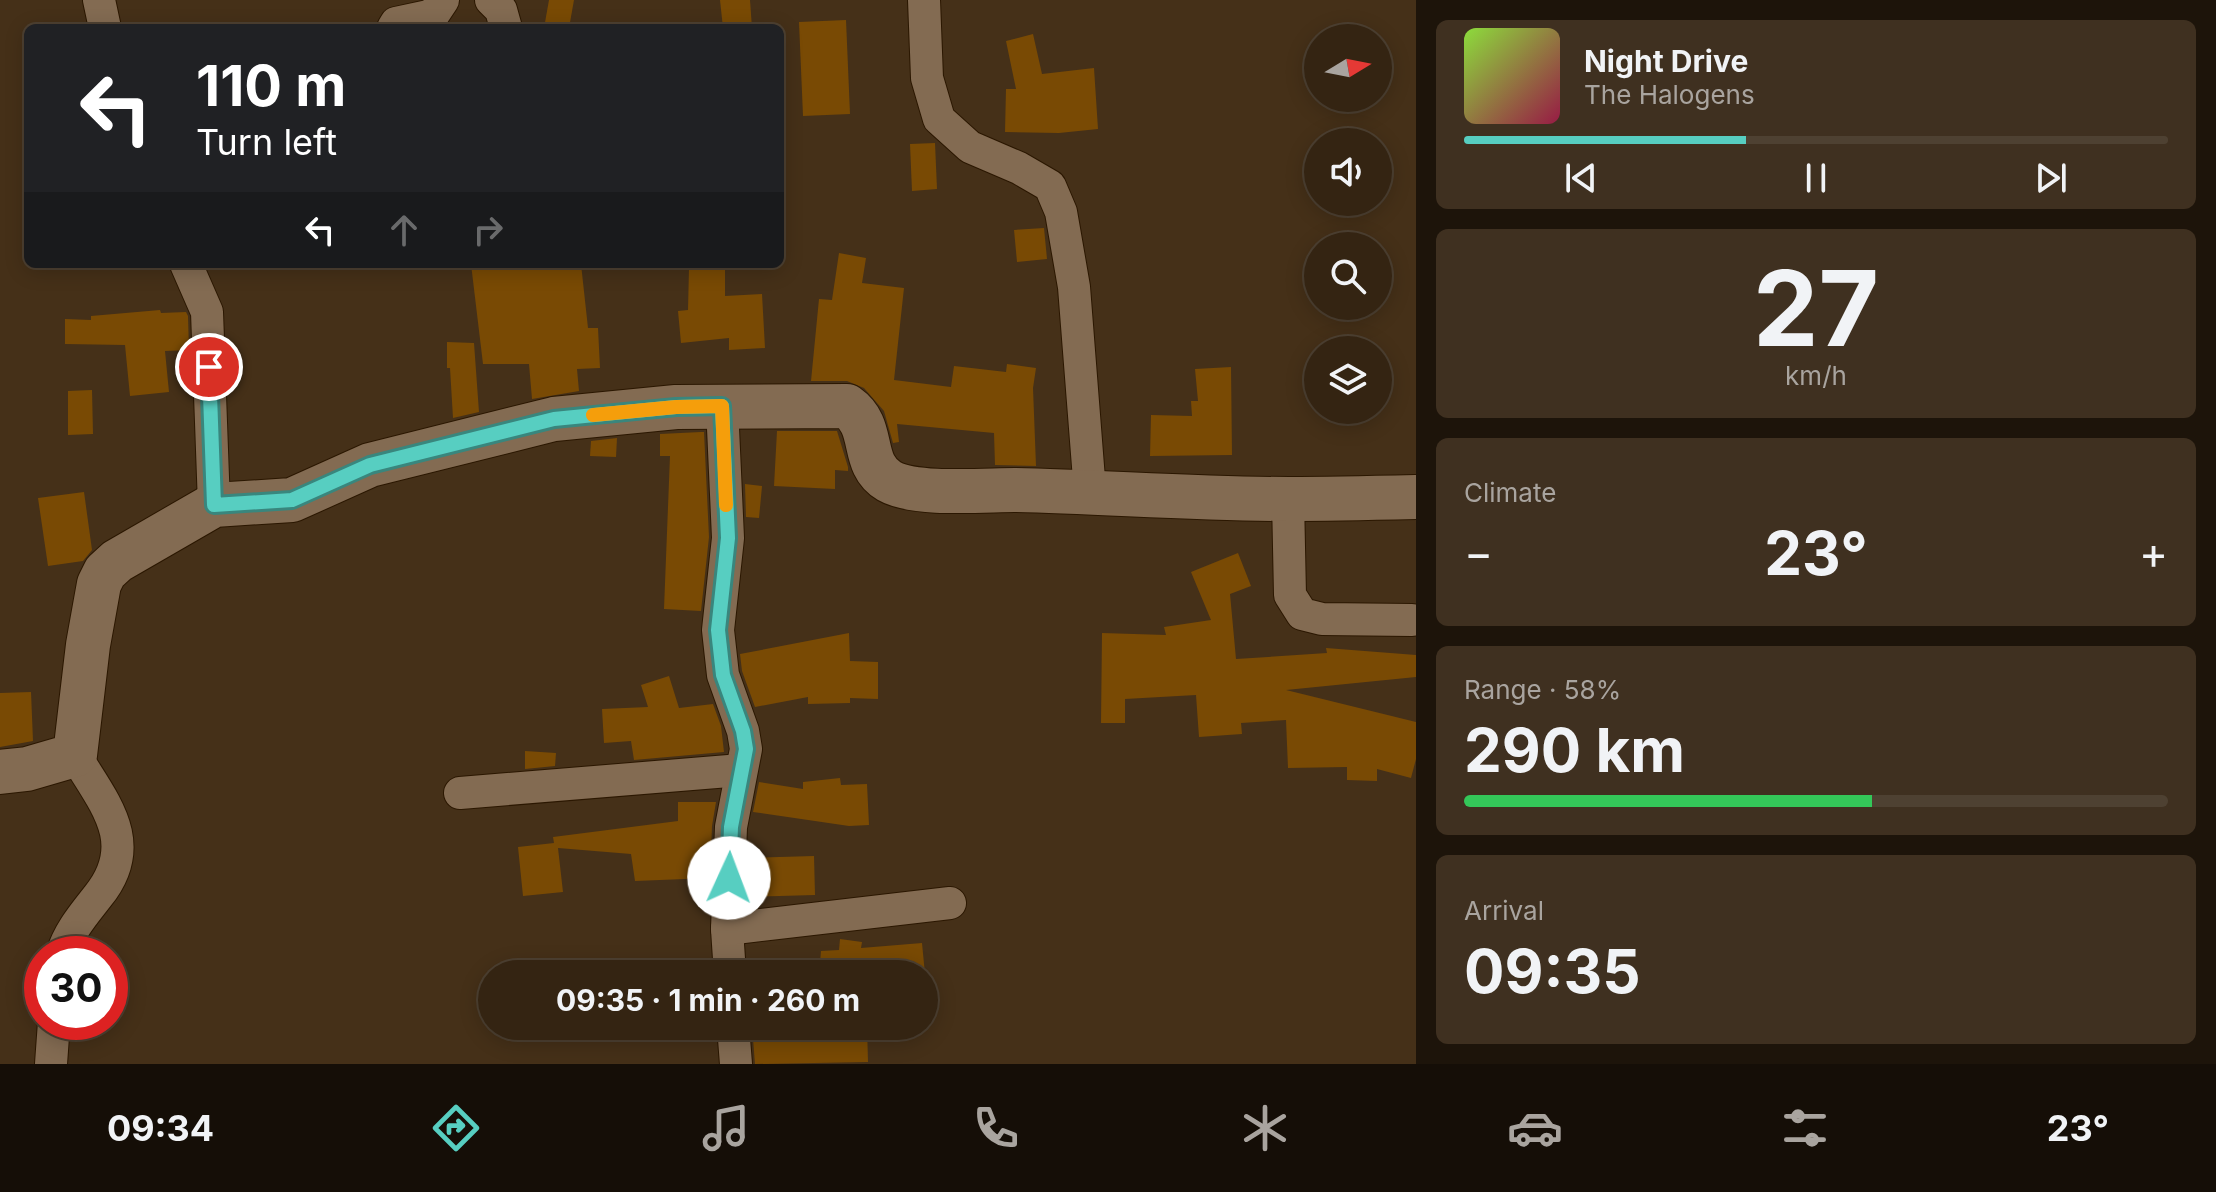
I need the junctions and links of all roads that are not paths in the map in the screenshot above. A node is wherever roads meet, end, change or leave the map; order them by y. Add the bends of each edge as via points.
1 (99, 0) edge
2 (443, 0) edge
3 (491, 0) edge
4 (924, 0) edge
5 (104, 24) edge
6 (395, 24) edge
7 (505, 24) edge
8 (188, 268) edge
9 (722, 406) junction
10 (1090, 492) junction
11 (1416, 497) edge
12 (1288, 499) junction
13 (214, 505) junction
14 (1412, 620) dead end
15 (75, 755) junction
16 (741, 770) junction
17 (0, 772) edge
18 (460, 793) dead end
19 (950, 903) dead end
20 (727, 929) junction
21 (70, 936) edge
22 (729, 960) edge
23 (53, 1040) edge
24 (734, 1040) edge
25 (51, 1064) edge
26 (736, 1064) edge

1 - 5 street
2 - 6 street via 433,15
3 - 7 street
4 - 10 street via 927,78 939,119 970,147 1050,186 1061,212 1074,287
8 - 13 street via 207,312
9 - 10 street via 847,406 860,415 879,475 893,484 947,492
9 - 13 street via 554,419 370,465 292,500
9 - 16 street via 728,538 718,630 723,675 746,749
10 - 12 street
11 - 12 street
12 - 14 street via 1290,595 1302,614
13 - 15 street via 105,572 88,645
15 - 17 street
15 - 21 street via 115,820 119,848 109,882
16 - 18 street
16 - 20 street via 731,827
19 - 20 street
20 - 22 street
23 - 25 street
24 - 26 street

